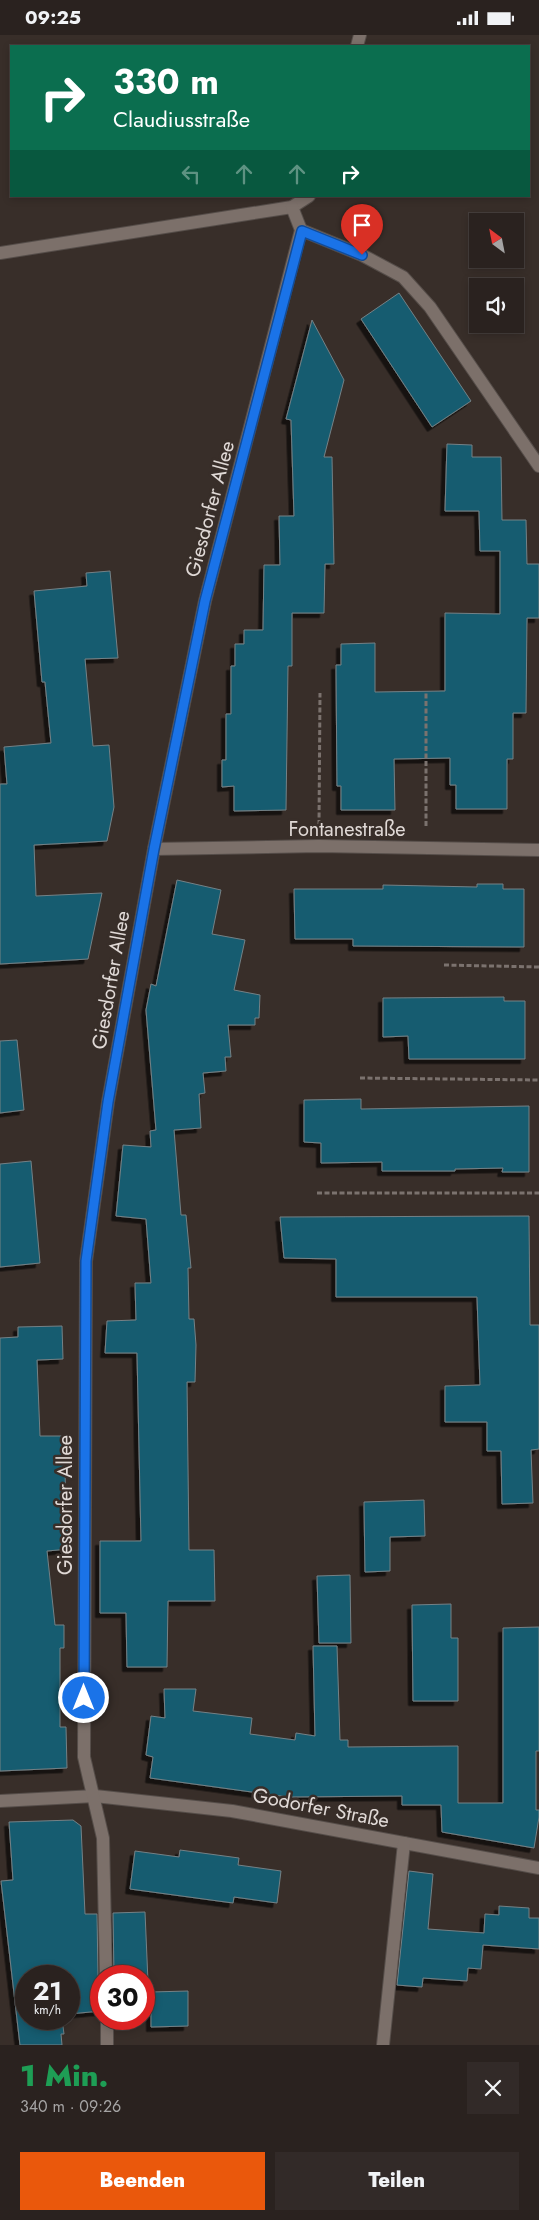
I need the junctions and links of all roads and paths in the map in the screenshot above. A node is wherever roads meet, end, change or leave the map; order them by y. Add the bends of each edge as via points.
1 (307, 197) edge
2 (292, 207) junction
3 (302, 231) junction
4 (0, 253) edge
5 (539, 466) edge
6 (426, 692) dead end
7 (320, 693) dead end
8 (319, 846) junction
9 (426, 848) junction
10 (154, 849) junction
11 (539, 850) edge
12 (444, 965) dead end
13 (539, 967) edge
14 (360, 1078) dead end
15 (539, 1080) edge
16 (317, 1193) dead end
17 (539, 1193) edge
18 (95, 1796) junction
19 (0, 1801) edge
20 (404, 1843) junction
21 (539, 1868) edge
22 (106, 1965) edge
23 (107, 2030) edge
24 (107, 2045) edge
25 (383, 2045) edge

1 - 2 street
2 - 3 street
2 - 4 street
3 - 5 street via 362,255 403,277 430,307
3 - 10 street, Giesdorfer Allee via 205,601
6 - 9 path
7 - 8 path
8 - 9 street, Fontanestraße
8 - 10 street, Fontanestraße
9 - 11 street, Fontanestraße
10 - 18 street, Giesdorfer Allee via 108,1102 86,1261 84,1757
12 - 13 path
14 - 15 path
16 - 17 path
18 - 19 street, Godorfer Straße
18 - 20 street, Godorfer Straße via 232,1811
18 - 22 street, Giesdorfer Allee via 104,1838
20 - 21 street, Godorfer Straße
20 - 25 street
23 - 24 street

